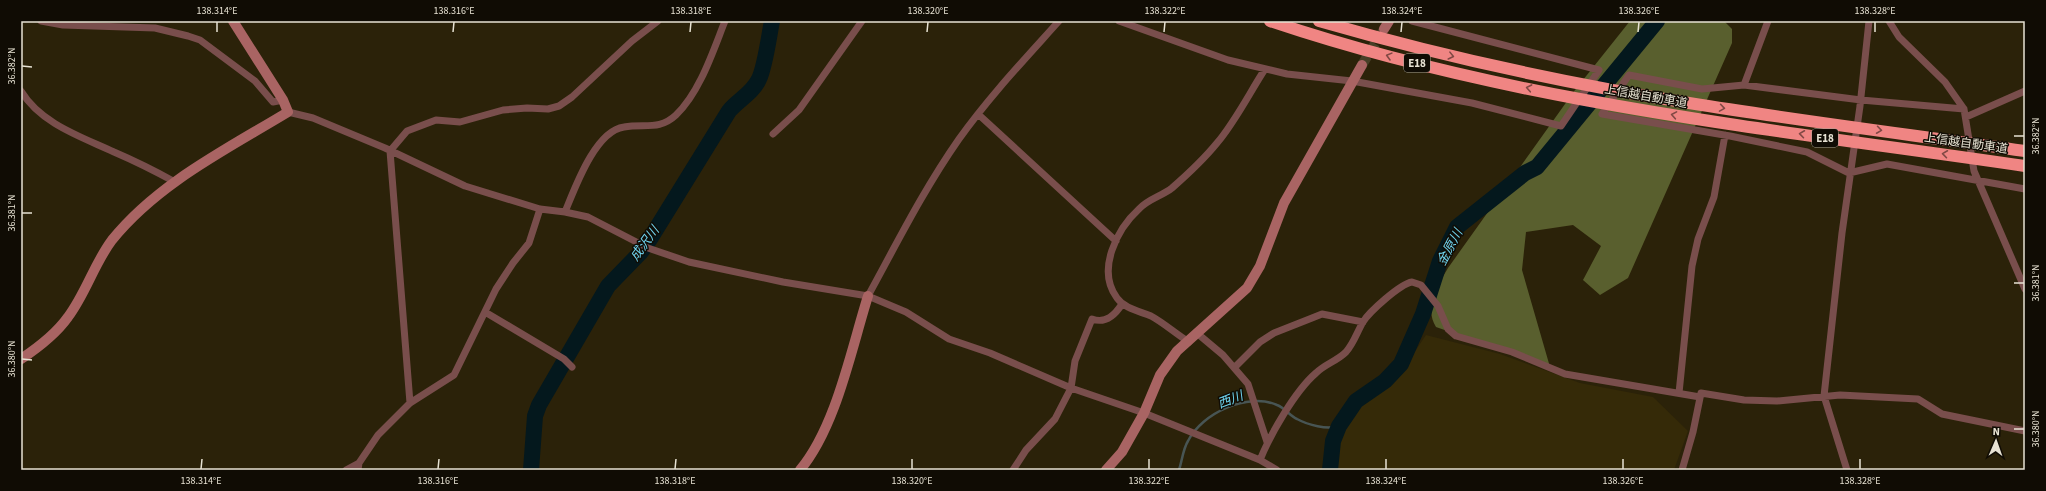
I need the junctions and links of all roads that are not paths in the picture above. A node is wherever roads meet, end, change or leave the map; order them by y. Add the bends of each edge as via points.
1 (41, 21) edge
2 (233, 21) edge
3 (658, 21) edge
4 (725, 21) edge
5 (862, 21) edge
6 (1058, 21) edge
7 (1119, 21) edge
8 (1270, 21) edge
9 (1319, 21) edge
10 (1412, 21) edge
11 (1768, 21) edge
12 (1869, 21) edge
13 (1889, 21) edge
14 (1362, 65) tunnel mouth
15 (1265, 69) junction
16 (1352, 81) junction
17 (1744, 85) junction
18 (21, 91) edge
19 (2025, 91) edge
20 (283, 100) junction
21 (1860, 103) junction
22 (1964, 109) junction
23 (288, 112) junction
24 (978, 114) junction
25 (1967, 121) junction
26 (773, 134) dead end
27 (1725, 135) junction
28 (390, 150) junction
29 (2025, 151) edge
30 (2025, 166) edge
31 (1849, 173) junction
32 (175, 182) junction
33 (1978, 182) junction
34 (2025, 189) edge
35 (540, 209) junction
36 (564, 212) junction
37 (1116, 241) junction
38 (2025, 289) edge
39 (868, 296) junction
40 (1122, 304) junction
41 (485, 312) junction
42 (1363, 322) junction
43 (1198, 334) junction
44 (1188, 342) junction
45 (21, 359) edge
46 (568, 363) dead end
47 (1235, 367) junction
48 (1071, 388) junction
49 (1679, 393) junction
50 (1824, 396) junction
51 (1700, 397) junction
52 (410, 403) junction
53 (1144, 413) junction
54 (2025, 430) edge
55 (1267, 442) junction
56 (1260, 460) junction
57 (358, 467) edge
58 (346, 470) edge
59 (800, 470) edge
60 (1012, 470) edge
61 (1106, 470) edge
62 (1277, 470) edge
63 (1682, 470) edge
64 (1847, 470) edge

1 - 20 street via 71,25 155,28 188,36 200,40 256,81 274,102
2 - 20 street
3 - 28 street via 559,106 548,109 503,110 460,122 436,120 407,132
4 - 36 street via 701,80 676,115 661,125 623,126 606,137 588,159
5 - 26 street via 799,110
6 - 24 street
7 - 15 street via 1228,60
30 -> 8 highway, 上信越自動車道 / E18 via 1766,129 1567,96 1406,60
9 -> 29 highway, 上信越自動車道 / E18 via 1450,56 1629,93
10 - 16 street via 1599,70 1561,126 1472,104
11 - 17 street
12 - 21 street
13 - 22 street via 1899,37 1945,82
14 - 16 street
15 - 16 street
15 - 37 street via 1218,142 1170,190 1152,198 1139,208 1126,222
16 - 43 street via 1284,203 1260,266 1247,288
17 - 21 street
17 - 27 street via 1702,89 1629,75 1602,114
18 - 32 street via 34,107 65,129
19 - 25 street
20 - 23 street
21 - 22 street
21 - 31 street
22 - 25 street
23 - 28 street via 313,118
23 - 32 street
24 - 37 street
24 - 39 street via 924,194
25 - 33 street
27 - 31 street via 1807,152
27 - 49 street via 1714,198 1698,239 1692,266
28 - 35 street via 465,186
28 - 52 street
31 - 33 street via 1887,164
31 - 50 street
32 - 45 street via 128,222 98,260 60,328
33 - 34 street
33 - 38 street
35 - 36 street
35 - 41 street via 529,243 496,289
36 - 39 street via 588,217 648,248 689,262 783,282
37 - 40 street via 1112,247 1109,278 1111,289
39 - 48 street via 906,312 950,338 990,352
39 - 59 street via 837,398 817,444
40 - 44 street via 1152,317
40 - 48 street via 1115,315 1099,322 1092,320 1075,361
41 - 46 street
41 - 52 street via 454,375
42 - 47 street via 1322,314 1274,333 1260,342
42 - 49 street via 1396,291 1412,282 1421,285 1430,296 1438,306 1448,329 1456,336 1512,352 1565,374
42 - 55 street via 1347,351 1316,372
43 - 44 street
43 - 47 street
44 - 53 street via 1177,351 1160,375
47 - 55 street via 1248,384
48 - 53 street
48 - 60 street via 1055,419 1026,450
49 - 51 street
50 - 51 street via 1778,401 1744,400 1701,393
50 - 54 street via 1918,399 1942,414
50 - 64 street
51 - 63 street via 1698,414
52 - 57 street via 378,435
53 - 56 street
53 - 61 street via 1122,452
55 - 56 street
56 - 62 street
57 - 58 street

